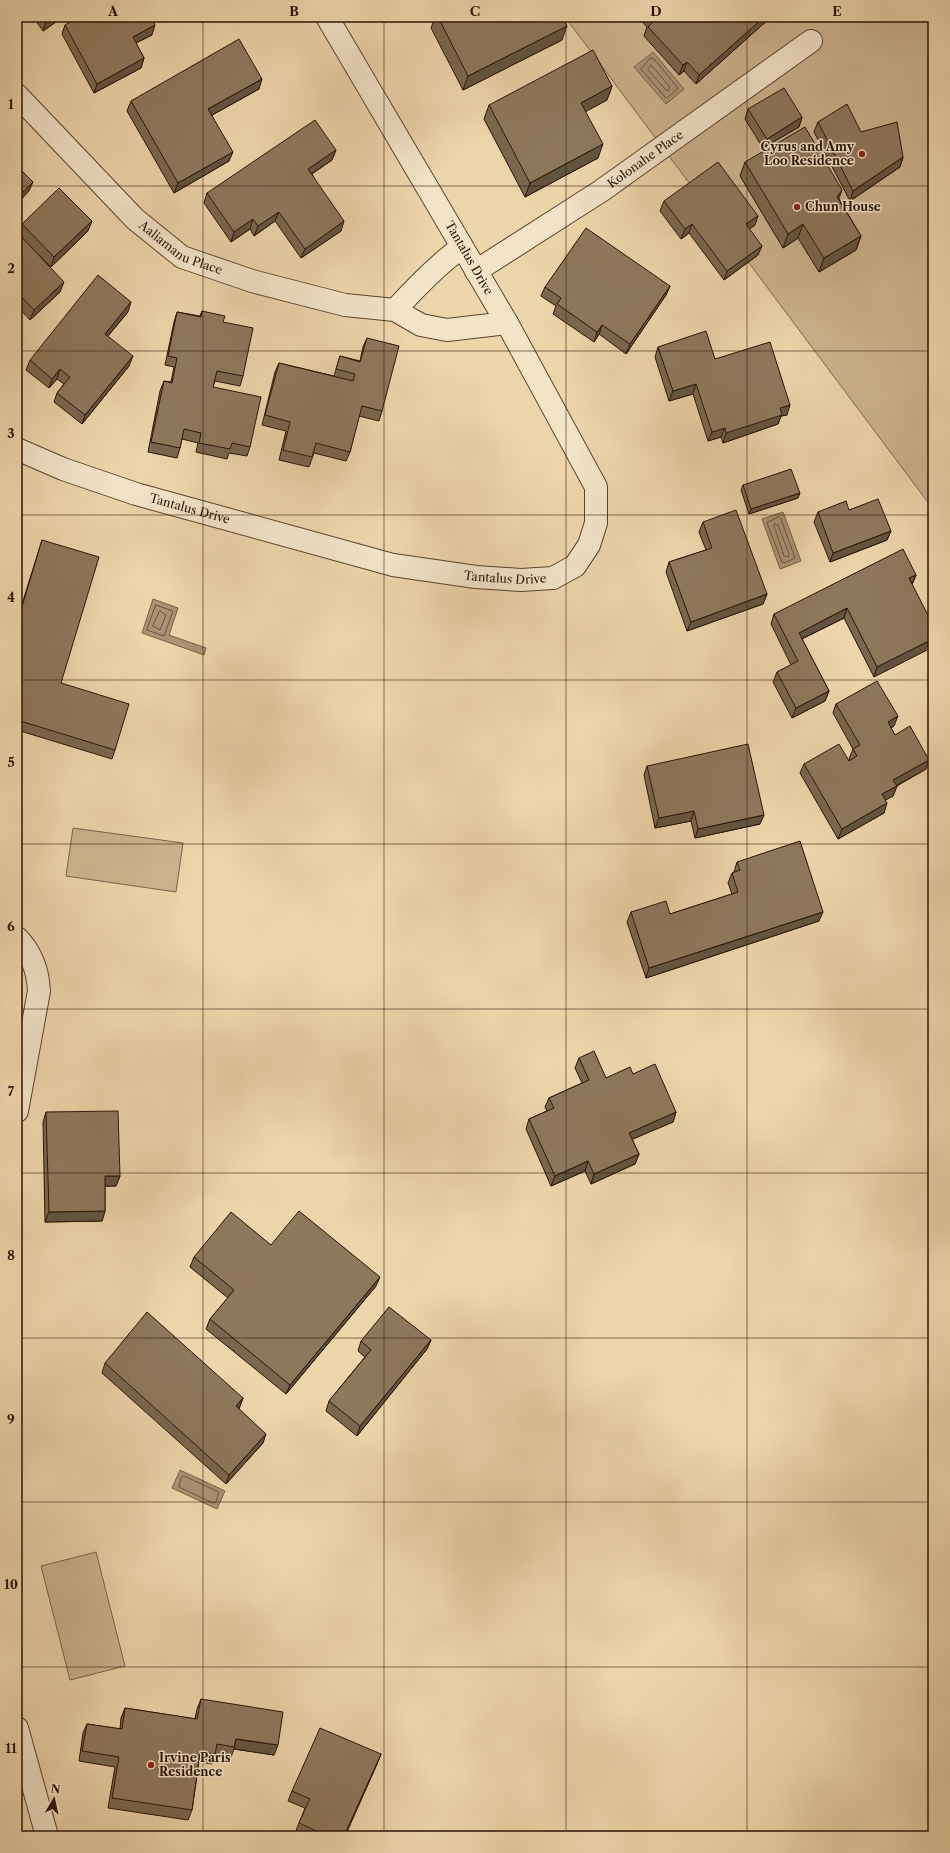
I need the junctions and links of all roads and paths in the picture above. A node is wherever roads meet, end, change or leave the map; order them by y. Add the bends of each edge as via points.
1 (327, 17) edge
2 (810, 41) dead end
3 (17, 95) edge
4 (462, 247) junction
5 (476, 271) junction
6 (395, 310) junction
7 (507, 323) junction
8 (17, 448) edge
9 (17, 938) edge
10 (17, 1111) edge
11 (17, 1728) edge
12 (47, 1836) edge

1 - 4 street, Tantalus Drive
2 - 5 street, Kolonahe Place via 601,191
3 - 6 street, Aaliamanu Place via 135,219 182,257 252,281 345,305
4 - 5 street, Tantalus Drive
4 - 6 street via 420,282
5 - 7 street, Tantalus Drive
6 - 7 street, Aaliamanu Place via 421,325 447,330
7 - 8 street, Tantalus Drive via 596,487 596,523 589,545 576,566 553,578 521,580 476,577 393,565 136,494 63,469
9 - 10 street via 33,961 39,991
11 - 12 street

